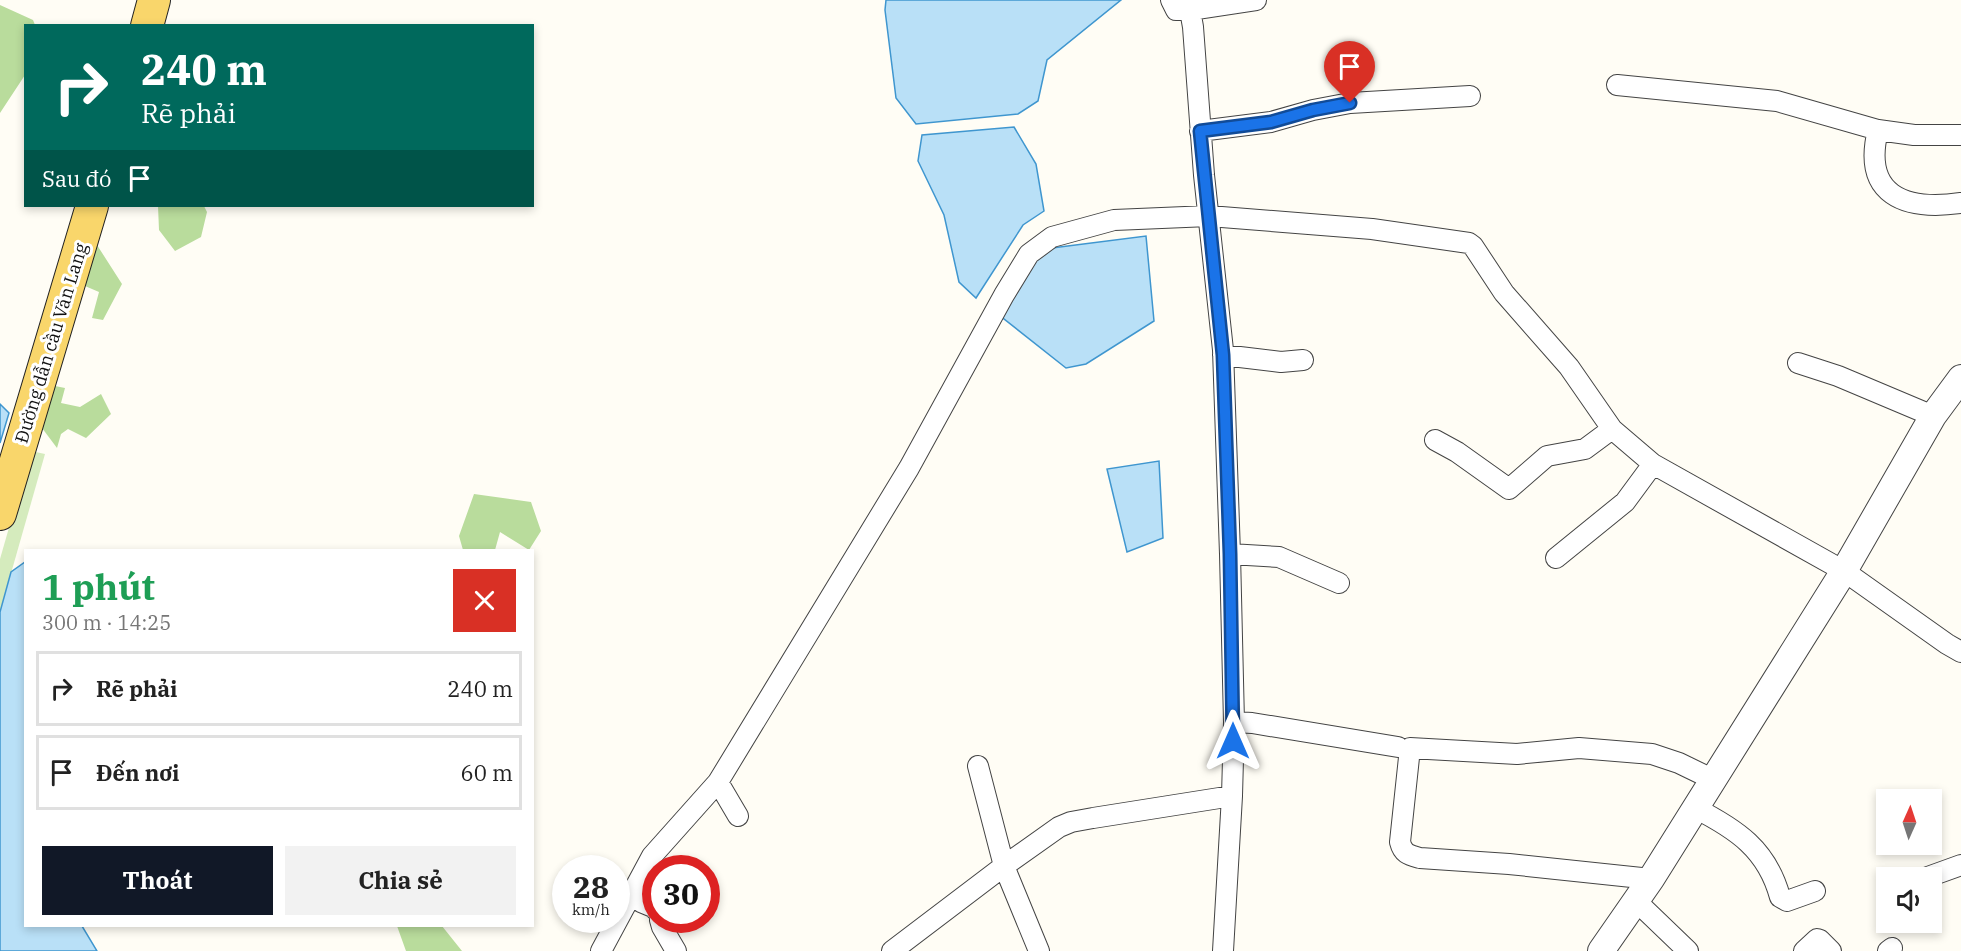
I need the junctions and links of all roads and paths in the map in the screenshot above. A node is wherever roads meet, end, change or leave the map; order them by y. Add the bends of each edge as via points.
1 (154, 0) edge
2 (1171, 0) edge
3 (1256, 0) edge
4 (1192, 5) edge
5 (148, 24) edge
6 (1617, 85) dead end
7 (1470, 96) dead end
8 (1878, 130) junction
9 (1200, 131) junction
10 (1961, 135) edge
11 (1961, 203) edge
12 (92, 207) edge
13 (1209, 216) junction
14 (1223, 355) junction
15 (1303, 360) dead end
16 (1798, 363) dead end
17 (1961, 378) edge
18 (1933, 416) junction
19 (1612, 429) junction
20 (1435, 440) dead end
21 (1653, 464) junction
22 (0, 514) edge
23 (1230, 554) junction
24 (1556, 558) dead end
25 (1844, 571) junction
26 (1339, 583) dead end
27 (1961, 652) edge
28 (1234, 722) junction
29 (1398, 747) dead end
30 (978, 766) dead end
31 (1712, 779) junction
32 (718, 782) junction
33 (1232, 796) junction
34 (1695, 808) junction
35 (738, 816) dead end
36 (1961, 865) edge
37 (1004, 866) junction
38 (1942, 872) edge
39 (1651, 879) junction
40 (634, 889) junction
41 (1815, 891) dead end
42 (1636, 901) junction
43 (642, 902) edge
44 (921, 929) junction
45 (666, 933) edge
46 (601, 951) edge
47 (676, 951) edge
48 (892, 951) edge
49 (923, 951) edge
50 (1040, 951) edge
51 (1223, 951) edge
52 (1601, 951) edge
53 (1688, 951) edge
54 (1804, 951) edge
55 (1831, 951) edge

1 - 5 main road
2 - 4 street via 1176,10
3 - 4 street
4 - 9 street
6 - 8 street via 1777,101
7 - 9 street via 1350,103 1271,122
8 - 10 street
8 - 11 street via 1875,172 1894,196 1926,205
9 - 13 street
12 - 22 main road, Đường dẫn cầu Văn Lang
13 - 14 street
13 - 19 street via 1372,229 1469,243 1503,293 1569,367
13 - 32 street via 1114,220 1052,237 1029,254 909,468
14 - 15 street via 1281,362
14 - 23 street
16 - 18 street
17 - 18 street
18 - 25 street
19 - 20 street via 1585,449 1546,456 1509,489
19 - 21 street
21 - 24 street via 1625,502
21 - 25 street
23 - 26 street via 1279,557
23 - 28 street
25 - 27 street
25 - 31 street
28 - 29 street
28 - 33 street
30 - 37 street
31 - 34 street
31 - 39 street via 1652,754 1579,748 1517,754 1410,748 1400,842 1407,854
32 - 35 street
32 - 40 street via 652,856
33 - 37 street via 1071,822
33 - 51 street
34 - 39 street
34 - 41 street via 1744,837 1770,868 1780,897 1787,901
36 - 38 street
37 - 44 street
37 - 50 street
39 - 42 street
40 - 43 street
40 - 46 street
42 - 52 street
42 - 53 street
44 - 48 street
44 - 49 street
45 - 47 street
54 - 55 street via 1817,939

